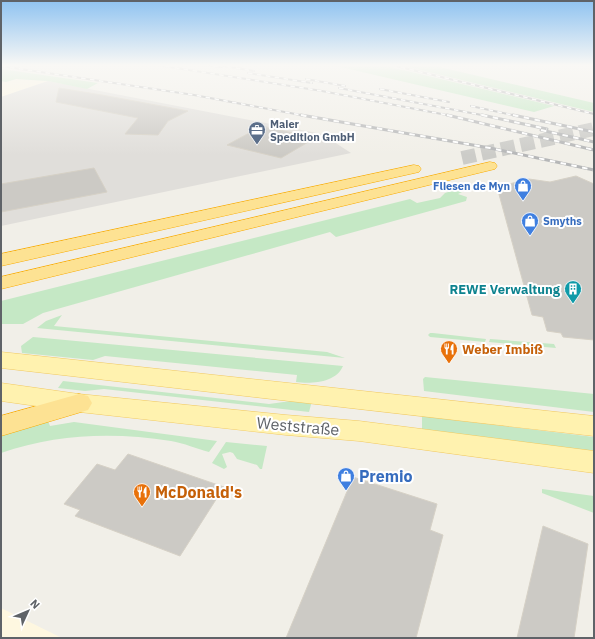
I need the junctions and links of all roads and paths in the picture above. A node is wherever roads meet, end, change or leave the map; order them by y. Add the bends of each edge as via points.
1 (462, 158) tunnel mouth
2 (490, 166) dead end
3 (1, 260) edge
4 (1, 283) edge
5 (1, 360) edge
6 (1, 392) edge
7 (79, 403) junction
8 (1, 426) edge
9 (594, 426) edge
10 (594, 462) edge

1 - 3 highway
2 - 4 highway
5 - 9 main road
6 - 7 main road, Weststraße
7 - 8 highway
7 - 10 main road, Weststraße via 359,432

